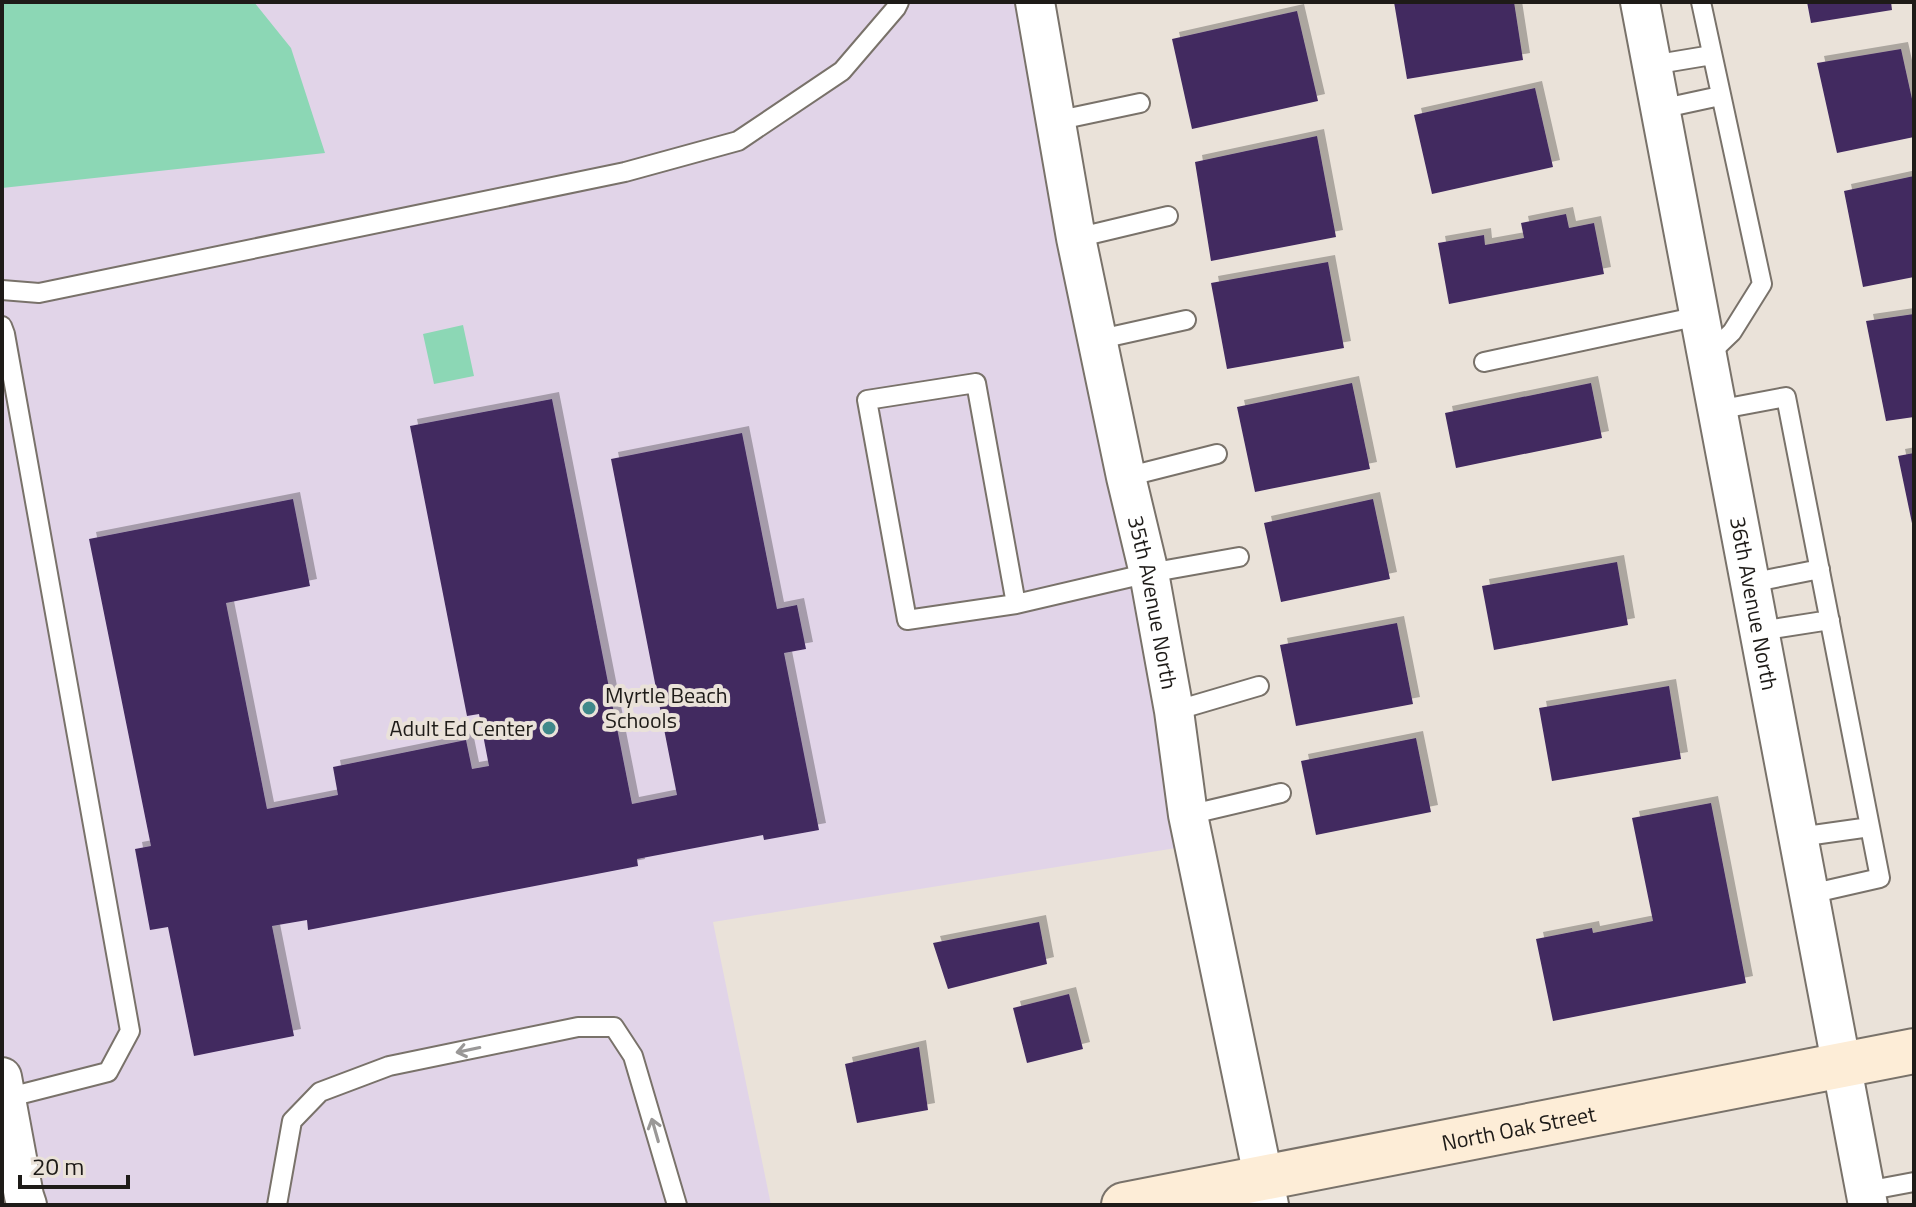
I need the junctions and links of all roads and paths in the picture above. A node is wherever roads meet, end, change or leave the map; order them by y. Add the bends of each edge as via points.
1 (899, 2) edge
2 (1035, 2) edge
3 (1640, 2) edge
4 (1701, 2) edge
5 (1712, 55) junction
6 (1652, 65) junction
7 (1720, 96) junction
8 (1140, 103) dead end
9 (1660, 109) junction
10 (1055, 121) junction
11 (1168, 216) dead end
12 (1076, 238) junction
13 (2, 290) edge
14 (1699, 316) junction
15 (1186, 320) dead end
16 (2, 326) edge
17 (1096, 340) junction
18 (1707, 356) junction
19 (1484, 362) dead end
20 (1717, 410) junction
21 (1217, 454) dead end
22 (1126, 477) junction
23 (1239, 557) dead end
24 (1820, 569) junction
25 (1149, 573) junction
26 (1750, 583) junction
27 (1016, 604) junction
28 (1830, 620) junction
29 (1760, 631) junction
30 (1259, 686) dead end
31 (1174, 711) junction
32 (1281, 793) dead end
33 (1188, 815) junction
34 (1870, 827) junction
35 (1799, 837) junction
36 (1810, 894) junction
37 (1914, 1051) edge
38 (1842, 1065) junction
39 (4, 1087) edge
40 (1914, 1182) edge
41 (1266, 1192) edge
42 (1867, 1198) edge
43 (18, 1201) edge
44 (277, 1205) edge
45 (677, 1205) edge
46 (1124, 1205) edge

1 - 13 lane via 842,71 738,141 625,172 39,293
2 - 10 street, 35th Avenue North
3 - 6 street, 36th Avenue North
4 - 5 lane
5 - 6 lane
5 - 7 lane
6 - 9 street, 36th Avenue North
7 - 9 lane
7 - 18 lane via 1762,284 1732,332
8 - 10 lane
9 - 14 street, 36th Avenue North
10 - 12 street, 35th Avenue North
11 - 12 lane
12 - 17 street, 35th Avenue North
14 - 18 street, 36th Avenue North
14 - 19 lane
15 - 17 lane
16 - 39 lane via 130,1031 108,1072
17 - 22 street, 35th Avenue North
18 - 20 street, 36th Avenue North
20 - 24 lane via 1786,397
20 - 26 street, 36th Avenue North
21 - 22 lane
22 - 25 street, 35th Avenue North
23 - 25 lane
24 - 26 lane
24 - 28 lane
25 - 27 lane
25 - 31 street, 35th Avenue North
26 - 29 street, 36th Avenue North
27 - 27 lane via 907,620 867,400 976,383
28 - 29 lane
28 - 34 lane
29 - 35 street, 36th Avenue North
30 - 31 lane
31 - 33 street, 35th Avenue North
32 - 33 lane
33 - 41 street, 35th Avenue North
34 - 35 lane
34 - 36 lane via 1880,878
35 - 36 street, 36th Avenue North
36 - 38 street, 36th Avenue North
37 - 38 street, North Oak Street
38 - 41 street, North Oak Street
38 - 42 street, 36th Avenue North
39 - 43 street
40 - 42 lane
41 - 46 street, North Oak Street
45 -> 44 lane via 633,1056 614,1027 578,1027 389,1066 320,1092 292,1121

